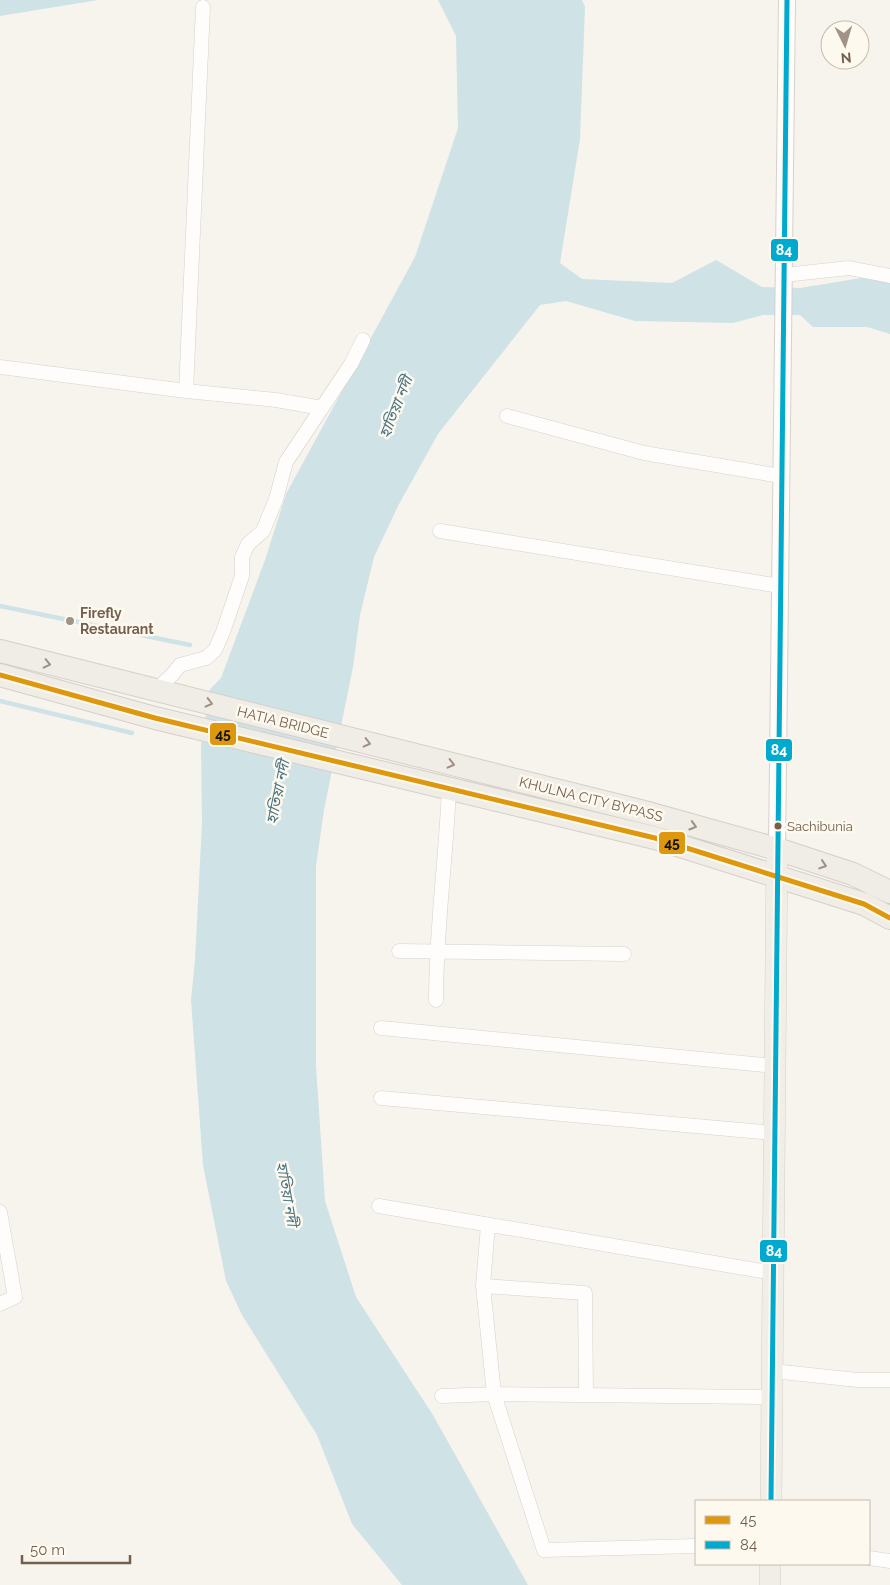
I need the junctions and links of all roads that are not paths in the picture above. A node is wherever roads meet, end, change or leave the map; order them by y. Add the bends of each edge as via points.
1 (787, 0) edge
2 (203, 6) dead end
3 (890, 276) edge
4 (784, 280) junction
5 (363, 340) dead end
6 (0, 367) edge
7 (186, 390) junction
8 (322, 408) junction
9 (507, 416) dead end
10 (781, 476) junction
11 (440, 531) dead end
12 (780, 586) junction
13 (0, 651) edge
14 (0, 675) edge
15 (159, 690) junction
16 (403, 753) joint
17 (399, 777) joint
18 (449, 788) junction
19 (777, 849) junction
20 (777, 877) junction
21 (890, 892) edge
22 (890, 918) edge
23 (399, 951) dead end
24 (436, 952) junction
25 (624, 954) dead end
26 (436, 1000) dead end
27 (381, 1028) dead end
28 (775, 1066) junction
29 (381, 1098) dead end
30 (774, 1133) junction
31 (379, 1206) dead end
32 (0, 1212) edge
33 (488, 1225) junction
34 (773, 1273) junction
35 (483, 1286) junction
36 (0, 1304) edge
37 (772, 1371) junction
38 (890, 1380) edge
39 (494, 1394) junction
40 (586, 1395) junction
41 (442, 1396) dead end
42 (772, 1397) junction
43 (771, 1500) edge
44 (695, 1546) edge
45 (870, 1558) edge
46 (890, 1560) edge
47 (770, 1565) edge
48 (770, 1585) edge

1 - 4 street
2 - 7 street
3 - 4 street via 849,268
4 - 10 street
5 - 8 street
6 - 7 street
7 - 8 street
8 - 15 street via 286,462 263,532 248,544 242,557 242,576 215,650 206,658 180,665
9 - 10 street via 644,453
10 - 12 street
11 - 12 street
12 - 19 street
13 -> 15 highway
14 - 17 highway, HATIA BRIDGE via 155,718
15 -> 16 highway, HATIA BRIDGE
16 -> 19 highway, KHULNA CITY BYPASS via 652,814
17 - 18 highway, KHULNA CITY BYPASS
18 - 20 highway, KHULNA CITY BYPASS via 655,838
18 - 24 street
19 - 20 main road
19 -> 21 highway, KHULNA CITY BYPASS via 853,874
20 - 22 highway, KHULNA CITY BYPASS via 864,904
20 - 28 main road
23 - 24 street
24 - 25 street
24 - 26 street
27 - 28 street
28 - 30 main road
29 - 30 street
30 - 34 main road
31 - 33 street
32 - 36 street via 14,1297
33 - 34 street
33 - 35 street
34 - 37 main road
35 - 39 street
35 - 40 street via 586,1293
37 - 38 street
37 - 42 main road
39 - 40 street
39 - 41 street
39 - 44 street via 544,1550
40 - 42 street
42 - 43 main road
45 - 46 street
47 - 48 main road

